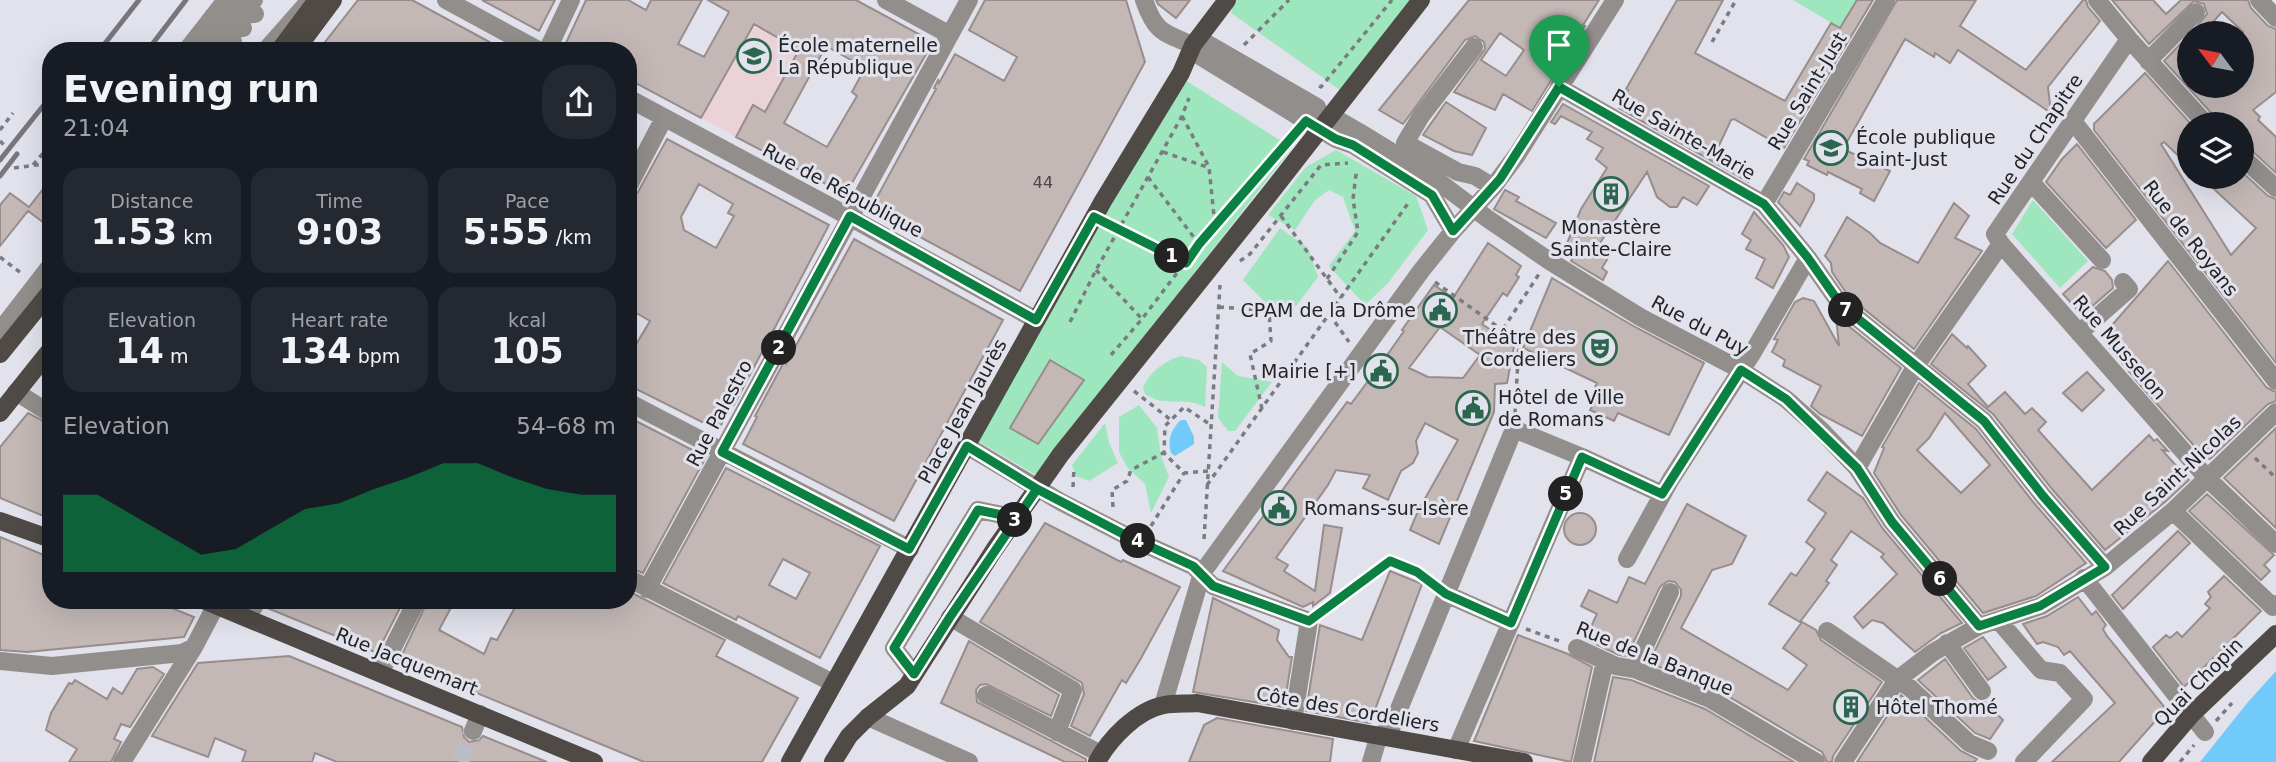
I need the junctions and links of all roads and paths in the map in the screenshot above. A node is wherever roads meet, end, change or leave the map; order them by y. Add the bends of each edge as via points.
1 (310, 0) edge
2 (317, 0) edge
3 (333, 0) edge
4 (446, 0) edge
5 (571, 0) edge
6 (886, 0) edge
7 (969, 0) edge
8 (1144, 0) edge
9 (1227, 0) edge
10 (1289, 0) edge
11 (1392, 0) edge
12 (1421, 0) edge
13 (1615, 0) edge
14 (1736, 0) edge
15 (1886, 0) edge
16 (2097, 0) edge
17 (2259, 0) edge
18 (2196, 12) dead end
19 (2276, 18) edge
20 (246, 21) edge
21 (207, 24) edge
22 (950, 35) junction
23 (2129, 39) junction
24 (273, 42) edge
25 (286, 42) edge
26 (302, 42) edge
27 (523, 42) edge
28 (551, 42) edge
29 (1712, 42) dead end
30 (1474, 47) dead end
31 (1255, 51) dead end
32 (1190, 52) junction
33 (2148, 61) junction
34 (1310, 80) dead end
35 (1174, 84) junction
36 (1559, 87) junction
37 (637, 103) edge
38 (2195, 112) edge
39 (13, 113) dead end
40 (1182, 116) junction
41 (664, 118) junction
42 (2073, 121) junction
43 (1322, 126) junction
44 (0, 130) edge
45 (1340, 131) junction
46 (1163, 152) junction
47 (42, 155) edge
48 (42, 165) edge
49 (32, 167) junction
50 (1209, 167) junction
51 (14, 168) dead end
52 (2254, 168) edge
53 (637, 170) edge
54 (1148, 177) junction
55 (2031, 182) junction
56 (1251, 185) dead end
57 (1493, 187) junction
58 (2276, 188) edge
59 (1399, 195) dead end
60 (1764, 204) junction
61 (850, 216) junction
62 (1281, 216) junction
63 (1094, 217) junction
64 (1458, 226) junction
65 (1215, 227) junction
66 (1120, 230) junction
67 (1199, 244) junction
68 (2001, 244) junction
69 (1808, 258) junction
70 (1227, 260) junction
71 (1548, 260) junction
72 (2102, 260) dead end
73 (1186, 263) junction
74 (1096, 270) junction
75 (1421, 271) junction
76 (42, 279) edge
77 (1327, 279) junction
78 (2123, 282) dead end
79 (1213, 285) dead end
80 (1342, 298) junction
81 (42, 300) edge
82 (1219, 307) junction
83 (1268, 311) junction
84 (1330, 314) junction
85 (1142, 319) junction
86 (1036, 320) junction
87 (1070, 321) dead end
88 (1502, 330) junction
89 (2079, 333) junction
90 (3, 340) edge
91 (1111, 355) dead end
92 (1359, 356) junction
93 (42, 360) edge
94 (1915, 367) junction
95 (1741, 370) junction
96 (2276, 381) edge
97 (1133, 390) dead end
98 (16, 393) junction
99 (637, 407) edge
100 (1262, 408) junction
101 (42, 409) edge
102 (0, 412) edge
103 (2275, 416) edge
104 (1171, 420) junction
105 (1211, 425) junction
106 (1514, 429) junction
107 (2241, 445) junction
108 (967, 446) junction
109 (722, 452) junction
110 (1165, 452) junction
111 (1582, 457) junction
112 (1074, 466) dead end
113 (1857, 468) junction
114 (1208, 471) junction
115 (1184, 473) junction
116 (2207, 478) junction
117 (2276, 478) edge
118 (1207, 485) junction
119 (1037, 489) junction
120 (1083, 492) dead end
121 (1662, 494) junction
122 (1103, 502) dead end
123 (1113, 508) junction
124 (2173, 511) junction
125 (1123, 512) dead end
126 (1017, 518) junction
127 (0, 521) edge
128 (1142, 522) dead end
129 (1151, 526) junction
130 (1161, 531) dead end
131 (42, 536) edge
132 (1204, 540) junction
133 (1196, 543) dead end
134 (2276, 544) edge
135 (909, 549) junction
136 (1217, 553) junction
137 (1627, 559) dead end
138 (2105, 567) junction
139 (1202, 573) junction
140 (2084, 578) junction
141 (637, 583) edge
142 (647, 589) junction
143 (1670, 592) dead end
144 (1446, 594) junction
145 (2275, 606) edge
146 (207, 609) edge
147 (224, 609) edge
148 (252, 609) edge
149 (412, 609) edge
150 (950, 617) junction
151 (247, 618) junction
152 (1998, 620) junction
153 (1309, 621) junction
154 (1511, 623) junction
155 (1979, 626) junction
156 (1827, 631) dead end
157 (2276, 634) edge
158 (1947, 643) junction
159 (194, 647) junction
160 (1577, 648) joint
161 (0, 661) edge
162 (1605, 661) junction
163 (1634, 669) junction
164 (380, 673) junction
165 (914, 674) junction
166 (1897, 680) junction
167 (833, 683) junction
168 (1982, 691) dead end
169 (986, 695) dead end
170 (2234, 701) dead end
171 (1163, 705) junction
172 (480, 714) junction
173 (2192, 715) junction
174 (868, 717) junction
175 (1293, 721) junction
176 (473, 731) tunnel mouth
177 (1057, 732) junction
178 (2205, 732) junction
179 (1379, 735) junction
180 (1456, 750) junction
181 (1988, 751) dead end
182 (1100, 759) edge
183 (2032, 759) edge
184 (122, 762) edge
185 (594, 762) edge
186 (790, 762) edge
187 (833, 762) edge
188 (970, 762) edge
189 (1371, 762) edge
190 (1524, 762) edge
191 (1582, 762) edge
192 (1816, 762) edge
193 (1843, 762) edge
194 (2151, 762) edge
195 (2180, 762) edge

1 - 24 street
2 - 25 main road
3 - 26 main road
4 - 27 street
5 - 28 street
6 - 22 street
7 - 22 street, Rue Palestro
8 - 32 street via 1156,27
9 - 32 main road, Place Jean Jaurès
10 - 31 path via 1244,45
11 - 34 path via 1321,87
12 - 43 main road
13 - 36 street
14 - 29 path
15 - 60 street, Rue Saint-Just
16 - 23 street
17 - 19 street
18 - 33 street
20 - 21 street
20 - 21 street
22 - 61 street, Rue Palestro
23 - 33 street
23 - 42 street, Rue du Chapitre
30 - 57 street via 1405,143
32 - 35 main road, Place Jean Jaurès
32 - 43 street
33 - 38 street
35 - 40 path via 1192,89
35 - 63 main road, Place Jean Jaurès
36 - 57 street
36 - 60 street, Rue Sainte-Marie
37 - 41 street, Rue de République
39 - 44 path
40 - 46 path
40 - 50 path
41 - 53 street
41 - 61 street, Rue de République
42 - 55 street, Rue du Chapitre
42 - 96 street, Rue de Royans
43 - 45 street
43 - 70 main road
45 - 64 street via 1353,145 1432,195
45 - 71 street, Rue du Puy via 1431,176
46 - 50 path
46 - 54 path
47 - 49 path
48 - 49 path
49 - 51 path
50 - 65 path
52 - 58 street
54 - 66 path
54 - 67 path
55 - 68 street, Rue du Chapitre via 1995,234
55 - 72 street
56 - 65 path
57 - 64 street
59 - 80 path via 1410,203
60 - 69 street, Rue Sainte-Marie
61 - 86 street, Rue de République
61 - 109 street, Rue Palestro
62 - 70 path via 1250,254
62 - 77 path
62 - 77 path via 1321,164 1355,163 1353,199 1358,232
63 - 66 path
63 - 86 main road, Place Jean Jaurès
64 - 75 street
65 - 67 path
65 - 70 path
66 - 73 path
66 - 74 path
67 - 73 path
68 - 89 street, Rue Musselon
68 - 94 street, Rue du Chapitre
69 - 94 street, Rue Sainte-Marie via 1841,305
69 - 95 street
70 - 119 main road via 1109,393
71 - 88 path
71 - 95 street, Rue du Puy via 1640,317
73 - 85 path
74 - 85 path
74 - 87 path
75 - 88 path
75 - 92 street
76 - 90 street
77 - 80 path
78 - 89 street via 2129,289
79 - 82 path via 1221,274
80 - 84 path
81 - 90 main road
82 - 83 path
82 - 105 path
83 - 84 path
83 - 100 path via 1271,341 1250,354
84 - 92 path
84 - 100 path
85 - 91 path
86 - 108 main road, Place Jean Jaurès
88 - 106 path via 1519,342
89 - 116 street, Rue Musselon
92 - 136 street
93 - 98 main road
94 - 113 street, Rue du Chapitre
94 - 138 street, Rue Sainte-Marie via 1984,421
95 - 113 street, Rue du Puy via 1786,399
95 - 121 street
97 - 104 path
98 - 101 street
98 - 102 main road
99 - 109 street
100 - 118 path
103 - 107 street, Rue Saint-Nicolas
104 - 105 path via 1184,407
104 - 110 path via 1165,426
105 - 114 path
106 - 111 street
106 - 144 street
107 - 116 street, Rue Saint-Nicolas
107 - 117 path
108 - 119 street
108 - 135 main road, Place Jean Jaurès
109 - 135 street
109 - 142 street, Rue Palestro
110 - 115 path
110 - 123 path via 1131,470 1128,481 1112,491
111 - 121 street
111 - 154 street
112 - 120 path via 1072,487
113 - 155 street, Rue du Puy via 1892,522
114 - 115 path
114 - 118 path
115 - 129 path
116 - 124 street, Rue Saint-Nicolas
116 - 134 street, Rue Musselon
118 - 132 path
119 - 126 main road
119 - 139 street
121 - 137 street
122 - 123 path
123 - 125 path
124 - 138 street, Rue Saint-Nicolas
124 - 145 street
126 - 150 main road
126 - 165 street via 978,510 894,648
127 - 131 main road
128 - 129 path
129 - 130 path
132 - 133 path
132 - 136 path
135 - 167 main road, Place Jean Jaurès
136 - 139 street
138 - 140 street, Rue Saint-Nicolas
139 - 153 street via 1213,586
139 - 171 street
140 - 152 street, Rue Saint-Nicolas via 2040,606
140 - 173 street
141 - 142 street
142 - 167 street
143 - 163 street
144 - 153 path via 1417,572 1390,561
144 - 154 street
144 - 179 street via 1390,731
146 - 159 street
147 - 151 main road, Rue Jacquemart
148 - 151 street
149 - 164 street
150 - 165 main road
150 - 177 street via 1073,690
151 - 164 main road, Rue Jacquemart
152 - 155 street, Rue Saint-Nicolas
152 - 183 street via 2041,670 2060,673 2084,699
153 - 175 street
154 - 160 path, Rue de la Banque
154 - 180 street
155 - 158 street, Rue Saint-Nicolas
156 - 166 street
157 - 173 main road, Quai Chopin
158 - 166 street, Rue Saint-Nicolas
158 - 168 street
159 - 161 street via 182,653 52,666
159 - 184 street
160 - 162 street, Rue de la Banque
162 - 163 street, Rue de la Banque
162 - 191 street
163 - 192 street, Rue de la Banque via 1710,699
164 - 172 main road, Rue Jacquemart
165 - 174 main road
166 - 181 street via 1969,743
166 - 193 street, Rue Saint-Nicolas
167 - 186 main road, Place Jean Jaurès
169 - 177 street
170 - 178 path
171 - 175 main road, Côte des Cordeliers via 1197,703
171 - 182 main road via 1136,718
172 - 176 street
172 - 185 main road, Rue Jacquemart
173 - 178 street
173 - 194 main road, Quai Chopin
174 - 187 main road
174 - 188 street
175 - 179 main road, Côte des Cordeliers
177 - 182 street
178 - 195 path
179 - 180 main road, Côte des Cordeliers
179 - 189 street
180 - 190 main road, Côte des Cordeliers

